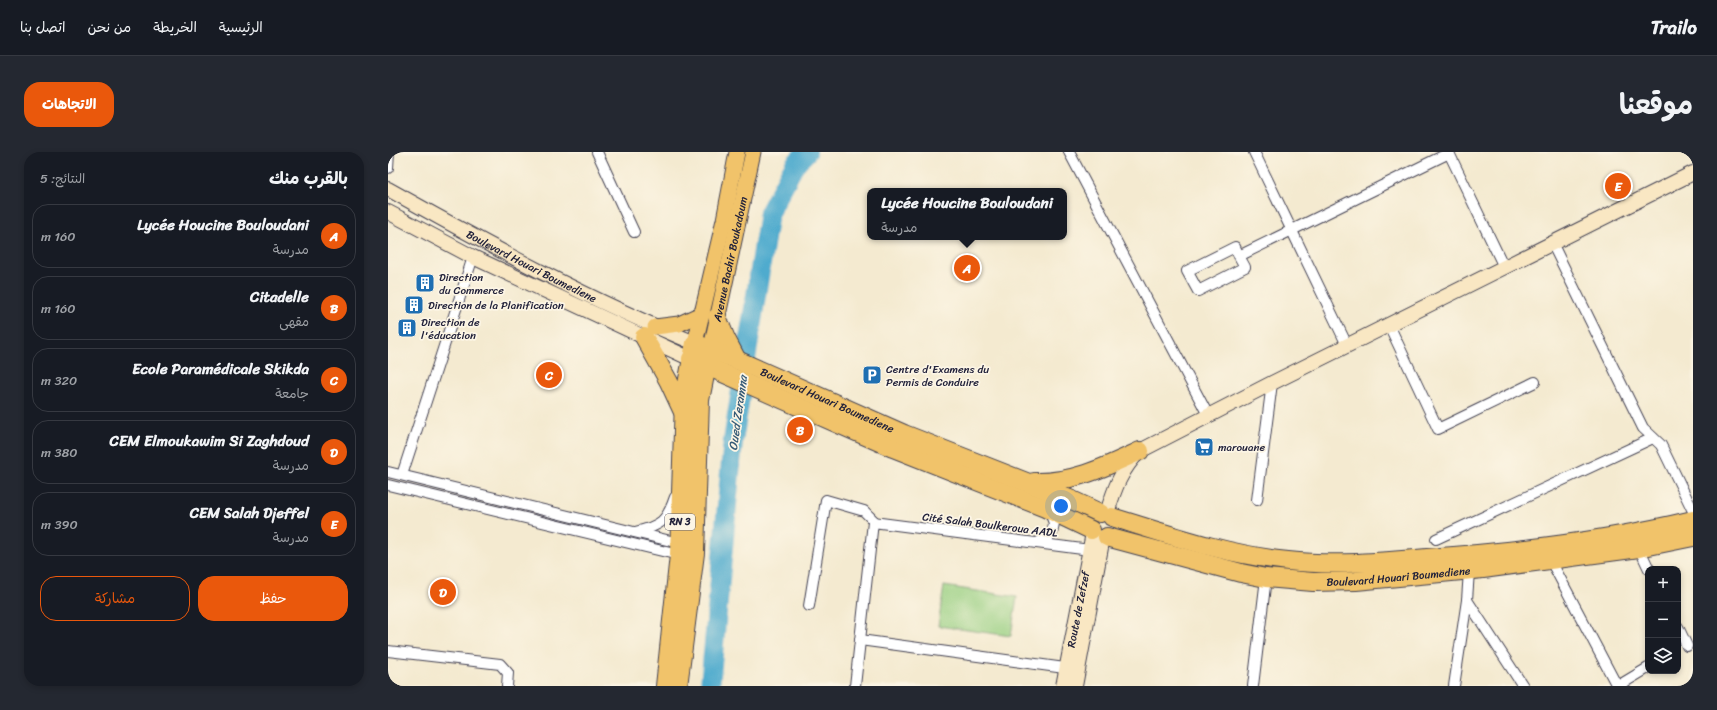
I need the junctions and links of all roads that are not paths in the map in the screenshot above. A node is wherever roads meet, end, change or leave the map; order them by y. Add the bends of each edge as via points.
1 (389, 152) edge
2 (597, 152) edge
3 (737, 152) edge
4 (753, 152) edge
5 (1069, 152) edge
6 (1254, 152) edge
7 (1449, 153) edge
8 (388, 168) edge
9 (1693, 172) edge
10 (388, 190) edge
11 (388, 212) edge
12 (1292, 229) junction
13 (634, 232) dead end
14 (1552, 243) junction
15 (1239, 256) junction
16 (473, 257) junction
17 (1504, 267) junction
18 (709, 315) junction
19 (1388, 324) junction
20 (649, 332) junction
21 (1347, 345) junction
22 (701, 354) junction
23 (737, 360) junction
24 (731, 377) junction
25 (1535, 382) dead end
26 (1272, 383) junction
27 (692, 415) junction
28 (1208, 415) junction
29 (1653, 438) junction
30 (1140, 451) junction
31 (388, 472) edge
32 (402, 475) junction
33 (681, 481) junction
34 (1025, 482) junction
35 (388, 485) edge
36 (1257, 500) dead end
37 (1049, 510) junction
38 (1693, 511) edge
39 (1106, 515) junction
40 (1693, 520) edge
41 (875, 522) junction
42 (634, 532) junction
43 (1693, 537) edge
44 (1098, 539) junction
45 (1436, 539) dead end
46 (1037, 543) junction
47 (1639, 548) junction
48 (687, 551) junction
49 (1551, 561) junction
50 (1648, 566) edge
51 (1469, 571) junction
52 (1266, 578) junction
53 (1467, 600) junction
54 (809, 606) dead end
55 (1681, 634) edge
56 (860, 640) junction
57 (1686, 646) edge
58 (388, 651) edge
59 (1072, 669) junction
60 (1645, 670) edge
61 (507, 686) edge
62 (665, 686) edge
63 (678, 686) edge
64 (855, 686) edge
65 (1063, 686) edge
66 (1075, 686) edge
67 (1253, 686) edge
68 (1454, 686) edge
69 (1523, 686) edge
70 (1617, 686) edge

1 - 8 street
2 - 13 street
3 - 18 main road, Avenue Bachir Boukadoum / RN 3
4 - 18 main road, Avenue Bachir Boukadoum / RN 3
5 - 28 street
6 - 12 street
7 - 12 street
7 - 17 street
9 - 14 main road
10 - 20 main road, Boulevard Houari Boumediene
11 - 16 main road, Boulevard Houari Boumediene
12 - 15 street
12 - 21 street
14 - 17 main road
14 - 29 street via 1643,428
15 - 15 street via 1234,247 1187,272 1198,291 1245,267
16 - 20 main road, Boulevard Houari Boumediene
16 - 32 street
17 - 19 main road
18 - 20 main road
18 - 22 main road, Avenue Bachir Boukadoum / RN 3
18 - 23 highway
19 - 21 main road
19 - 25 street via 1438,429
20 - 22 main road, Boulevard Houari Boumediene
20 - 27 highway via 669,382
21 - 26 main road
22 - 23 highway, Boulevard Houari Boumediene
22 - 24 highway, Boulevard Houari Boumediene
22 - 27 highway, RN 3
23 - 34 highway, Boulevard Houari Boumediene via 904,434
24 - 27 highway via 710,392 704,403
24 - 37 highway, Boulevard Houari Boumediene via 893,448
26 - 28 main road
26 - 36 street
27 - 33 highway, RN 3
27 - 48 highway, RN 3
28 - 30 main road
29 - 38 street via 1661,445
29 - 45 street
30 - 34 highway via 1093,472 1070,479
30 - 39 main road via 1121,474
31 - 32 street
32 - 42 street
33 - 42 street via 670,514 661,523
33 - 48 highway, RN 3
34 - 39 highway, Boulevard Houari Boumediene
35 - 48 street
37 - 44 highway, Boulevard Houari Boumediene
37 - 46 street via 1054,524 1052,534
39 - 40 highway, Boulevard Houari Boumediene via 1226,551 1288,562 1330,564 1460,556 1521,549 1581,541
39 - 44 highway via 1096,515 1091,521
41 - 46 street, Cité Salah Boulkeroua AADL
41 - 54 street via 864,511 826,500
41 - 56 street via 872,522
42 - 48 street
43 - 47 highway, Boulevard Houari Boumediene
44 - 46 street, Cité Salah Boulkeroua AADL
44 - 52 highway, Boulevard Houari Boumediene
44 - 59 main road, Route de Zefzef
47 - 49 highway, Boulevard Houari Boumediene
47 - 50 street
48 - 62 highway, RN 3
48 - 63 highway, RN 3
49 - 51 highway, Boulevard Houari Boumediene
49 - 70 street
51 - 52 highway, Boulevard Houari Boumediene via 1356,581 1313,582
51 - 53 street
52 - 67 street
53 - 68 street
53 - 69 street
55 - 57 street
56 - 59 street
56 - 64 street
58 - 61 street via 500,664 508,674
59 - 65 main road, Route de Zefzef
59 - 66 main road, Route de Zefzef
60 - 70 street

